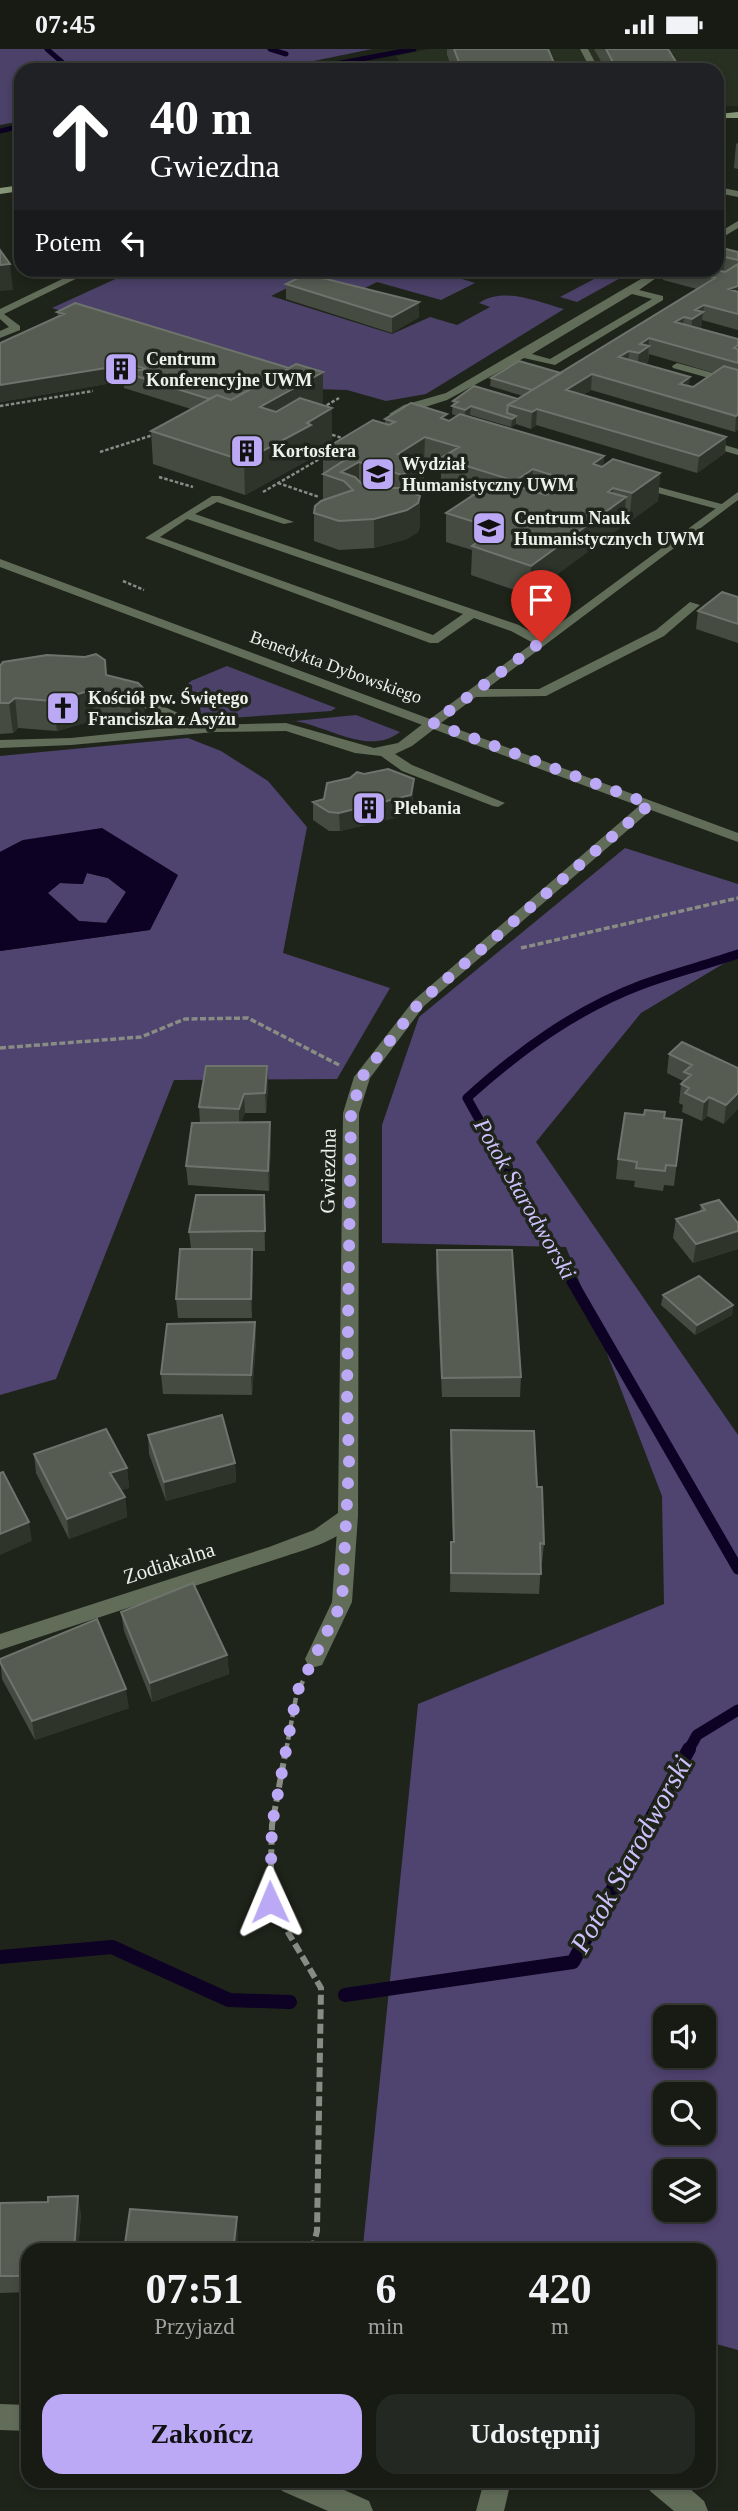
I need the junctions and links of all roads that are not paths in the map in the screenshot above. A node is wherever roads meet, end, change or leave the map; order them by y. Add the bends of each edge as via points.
1 (75, 277) edge
2 (654, 277) edge
3 (632, 291) junction
4 (0, 313) edge
5 (0, 335) edge
6 (525, 355) junction
7 (677, 366) dead end
8 (738, 383) edge
9 (407, 418) edge
10 (690, 437) edge
11 (738, 441) edge
12 (733, 450) edge
13 (628, 481) edge
14 (738, 495) edge
15 (721, 507) junction
16 (186, 515) junction
17 (288, 522) dead end
18 (0, 563) edge
19 (694, 605) dead end
20 (471, 614) junction
21 (541, 642) junction
22 (118, 681) edge
23 (474, 693) junction
24 (433, 723) junction
25 (203, 729) junction
26 (0, 744) edge
27 (384, 753) junction
28 (498, 803) dead end
29 (650, 804) junction
30 (738, 838) edge
31 (348, 1516) junction
32 (0, 1642) edge
33 (315, 1659) road end
34 (0, 2417) edge
35 (21, 2418) edge
36 (308, 2488) edge
37 (496, 2488) edge
38 (668, 2488) edge
39 (359, 2511) edge
40 (490, 2511) edge
41 (694, 2511) edge

1 - 4 street
2 - 3 street
3 - 6 street
3 - 6 street via 660,297 551,363
4 - 5 street via 16,328
6 - 9 street via 447,397 404,406 394,414
7 - 8 street
10 - 12 street
11 - 12 street
13 - 15 street
14 - 15 street
15 - 21 street
16 - 17 street via 216,498
16 - 20 street
16 - 20 street via 151,538 434,640
18 - 24 street, Benedykta Dybowskiego
19 - 23 street via 660,633 541,693
20 - 21 street
21 - 23 street
22 - 25 street via 142,702
23 - 24 street
24 - 27 street via 403,747
24 - 29 street, Benedykta Dybowskiego
25 - 26 street
25 - 27 street via 305,729 354,748
27 - 28 street via 407,768
29 - 30 street, Benedykta Dybowskiego
29 - 31 street, Gwiezdna via 419,1003 362,1077 351,1113
31 - 32 street, Zodiakalna via 321,1535 276,1552
31 - 33 street, Gwiezdna via 342,1602
34 - 35 street
36 - 39 street
37 - 40 street
38 - 41 street

